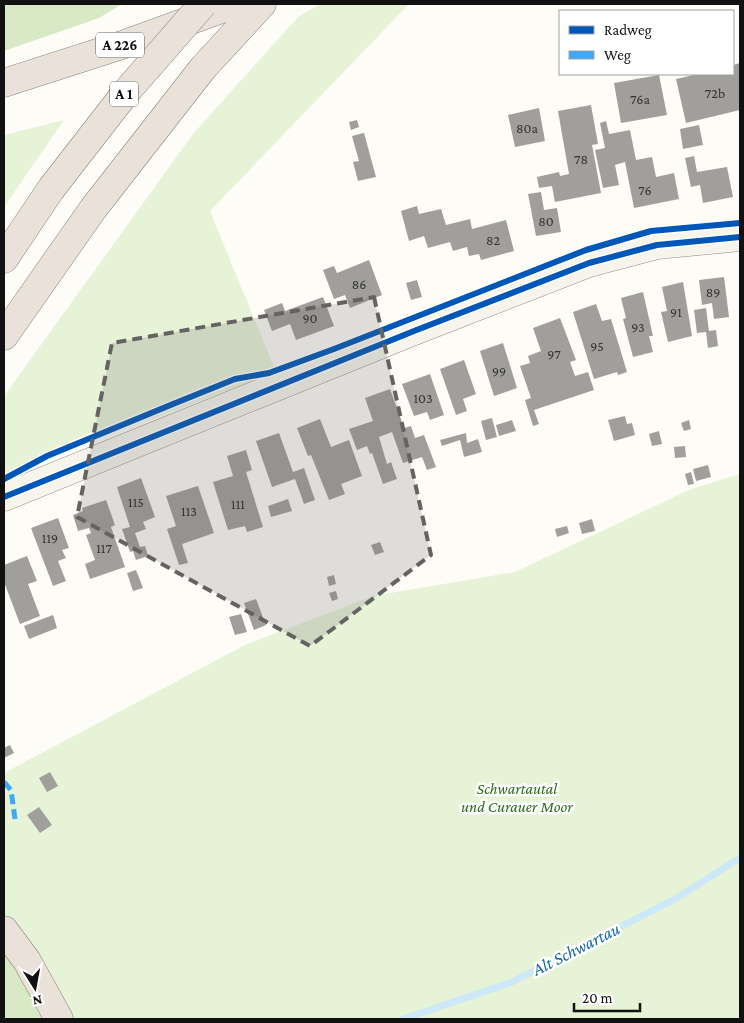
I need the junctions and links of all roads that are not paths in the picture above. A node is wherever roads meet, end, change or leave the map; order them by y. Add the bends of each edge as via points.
1 (203, 4) edge
2 (235, 4) edge
3 (262, 4) edge
4 (4, 84) edge
5 (740, 237) edge
6 (4, 260) edge
7 (4, 336) edge
8 (4, 497) edge
9 (4, 930) edge
10 (4, 950) edge
11 (44, 1019) edge
12 (59, 1019) edge

1 - 6 highway, A 1, bridge via 127,90 51,189
2 - 4 highway, A 226
3 - 7 highway via 203,68 94,209
5 - 8 street via 658,245 589,263
9 - 12 highway via 27,961
10 - 11 highway via 35,998

